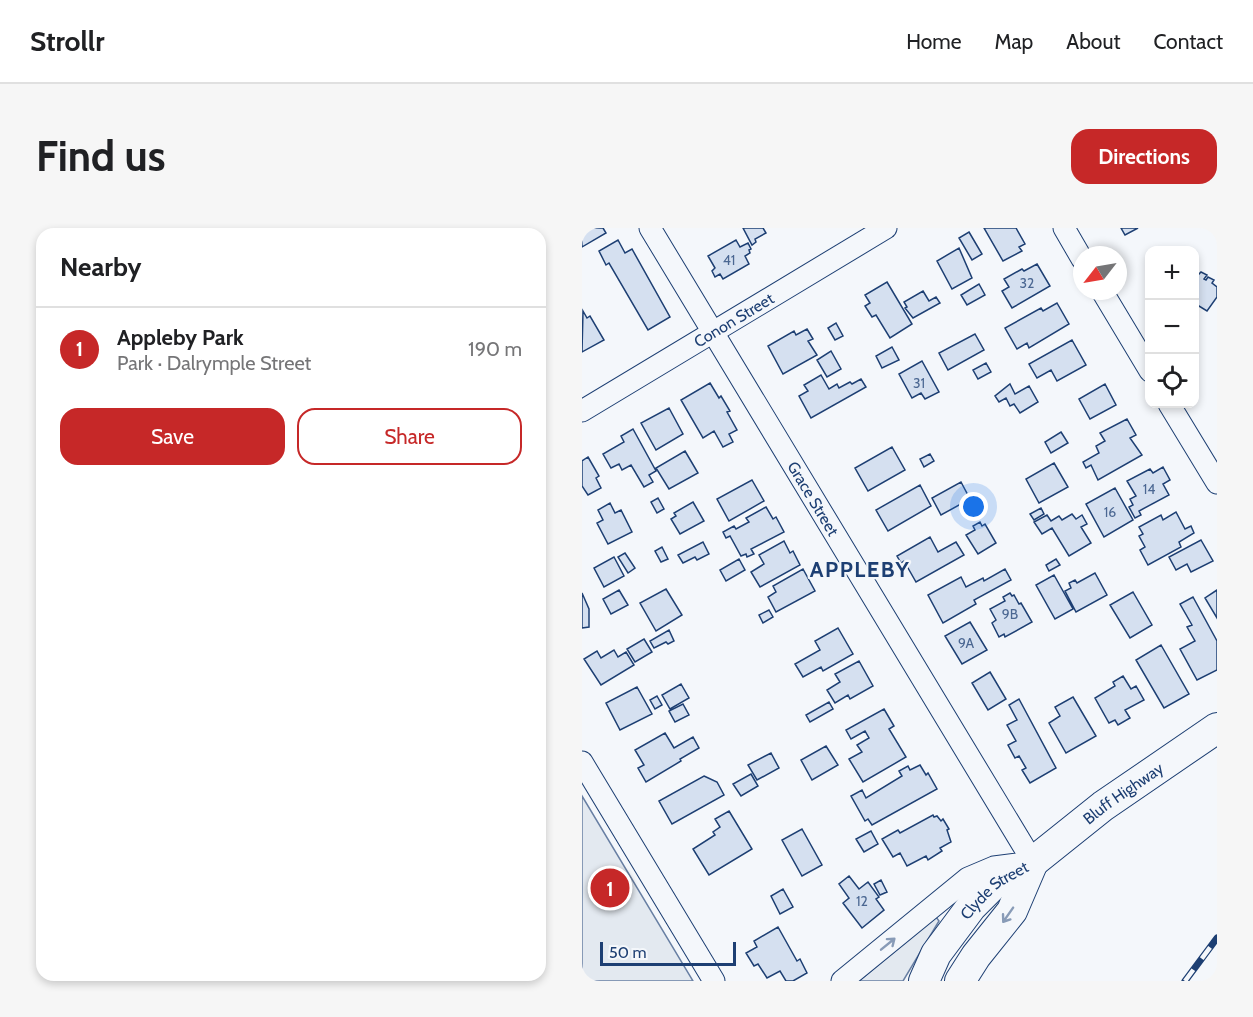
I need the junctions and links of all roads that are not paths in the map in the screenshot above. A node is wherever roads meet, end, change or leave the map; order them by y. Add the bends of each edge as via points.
1 (650, 228) edge
2 (886, 228) edge
3 (1064, 228) edge
4 (1074, 246) edge
5 (1107, 300) edge
6 (713, 332) junction
7 (1145, 364) edge
8 (1171, 408) edge
9 (582, 411) edge
10 (1217, 483) edge
11 (1217, 728) edge
12 (582, 762) edge
13 (1033, 862) junction
14 (960, 979) edge
15 (714, 981) edge
16 (842, 981) edge
17 (924, 981) edge

1 - 6 street, Grace Street
2 - 6 street, Conon Street
3 - 4 street
5 - 7 street
6 - 9 street, Conon Street
6 - 13 street, Grace Street
8 - 10 street
11 - 13 highway, Bluff Highway via 1103,806
12 - 15 street
13 -> 14 highway, Clyde Street via 1012,911
16 -> 13 street via 968,878 994,867
13 - 17 highway, Clyde Street via 996,882 971,907 936,954

